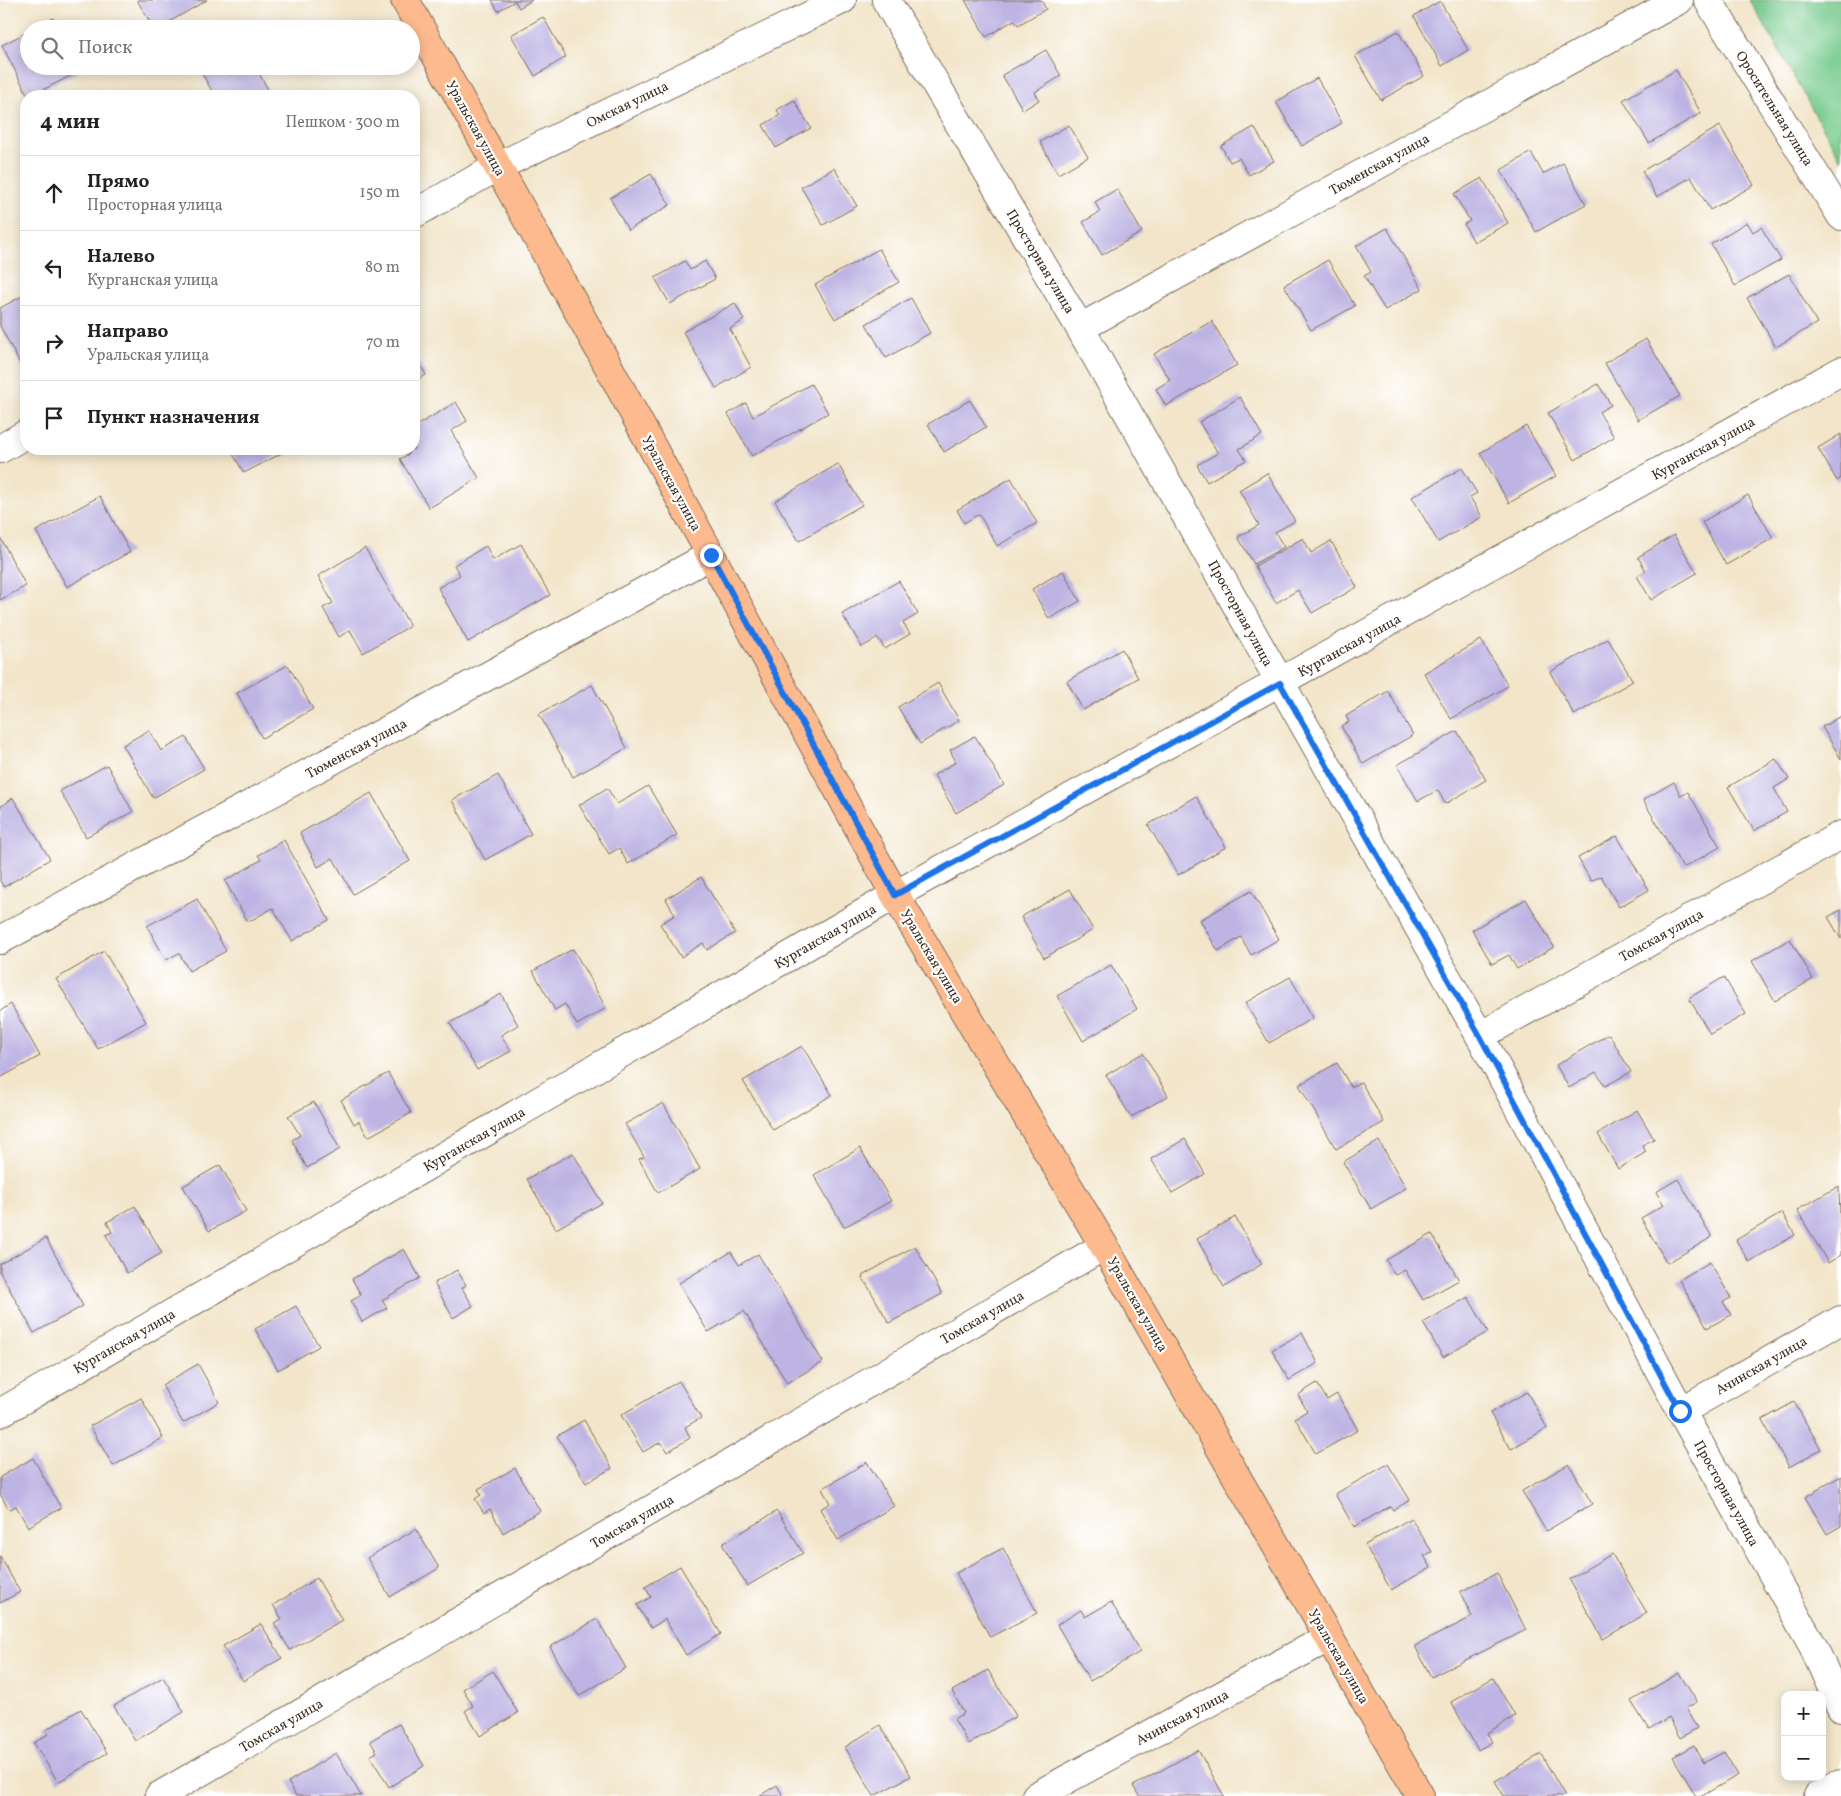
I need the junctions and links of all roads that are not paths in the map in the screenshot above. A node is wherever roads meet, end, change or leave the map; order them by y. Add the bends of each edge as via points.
1 (405, 0) edge
2 (842, 0) edge
3 (886, 0) edge
4 (1678, 0) edge
5 (1708, 0) edge
6 (416, 20) edge
7 (420, 27) edge
8 (497, 166) junction
9 (420, 211) edge
10 (1841, 216) edge
11 (1080, 328) junction
12 (1841, 371) edge
13 (20, 437) edge
14 (0, 449) edge
15 (711, 555) junction
16 (1280, 683) junction
17 (1841, 834) edge
18 (895, 895) junction
19 (0, 940) edge
20 (1480, 1036) junction
21 (1104, 1246) junction
22 (1841, 1320) edge
23 (1680, 1411) junction
24 (0, 1413) edge
25 (1328, 1638) junction
26 (1841, 1708) edge
27 (1841, 1783) edge
28 (159, 1796) edge
29 (1036, 1796) edge
30 (1420, 1796) edge
31 (1818, 1796) edge

1 - 6 main road, Уральская улица
2 - 8 street, Омская улица
3 - 11 street, Просторная улица
4 - 11 street, Тюменская улица
5 - 10 street, Оросительная улица
7 - 8 main road, Уральская улица
8 - 9 street, Омская улица
8 - 15 main road, Уральская улица
11 - 16 street, Просторная улица
12 - 16 street, Курганская улица
13 - 14 street
15 - 18 main road, Уральская улица
15 - 19 street, Тюменская улица
16 - 18 street, Курганская улица
16 - 20 street, Просторная улица
17 - 20 street, Томская улица
18 - 21 main road, Уральская улица
18 - 24 street, Курганская улица
20 - 23 street, Просторная улица
21 - 25 main road, Уральская улица
21 - 28 street, Томская улица
22 - 23 street, Ачинская улица
23 - 26 street, Просторная улица via 1813,1646
25 - 29 street, Ачинская улица
25 - 30 main road, Уральская улица
27 - 31 street

